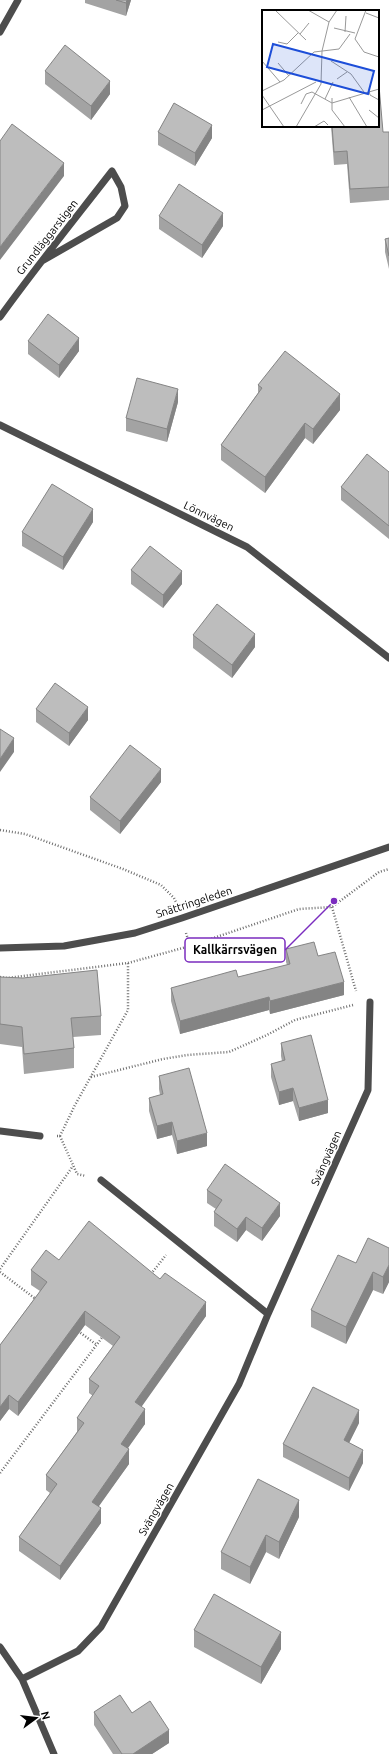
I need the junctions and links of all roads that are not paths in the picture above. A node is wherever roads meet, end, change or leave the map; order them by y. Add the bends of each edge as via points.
1 (18, 0) edge
2 (0, 32) edge
3 (42, 261) junction
4 (0, 317) edge
5 (0, 426) edge
6 (389, 658) edge
7 (389, 847) edge
8 (0, 948) edge
9 (370, 1002) road end
10 (0, 1131) edge
11 (40, 1136) road end
12 (101, 1180) road end
13 (268, 1314) junction
14 (0, 1647) edge
15 (22, 1679) junction
16 (54, 1754) edge

1 - 2 street
3 - 3 street, Grundläggarstigen via 112,171 121,187 125,206 117,218
3 - 4 street, Grundläggarstigen
5 - 6 street, Lönnvägen via 247,547
7 - 8 street, Snättringeleden via 135,933 64,946
9 - 13 street, Svängvägen via 368,1090
10 - 11 street
12 - 13 street
13 - 15 street, Svängvägen via 240,1384 101,1627 78,1651
14 - 15 street
15 - 16 street

